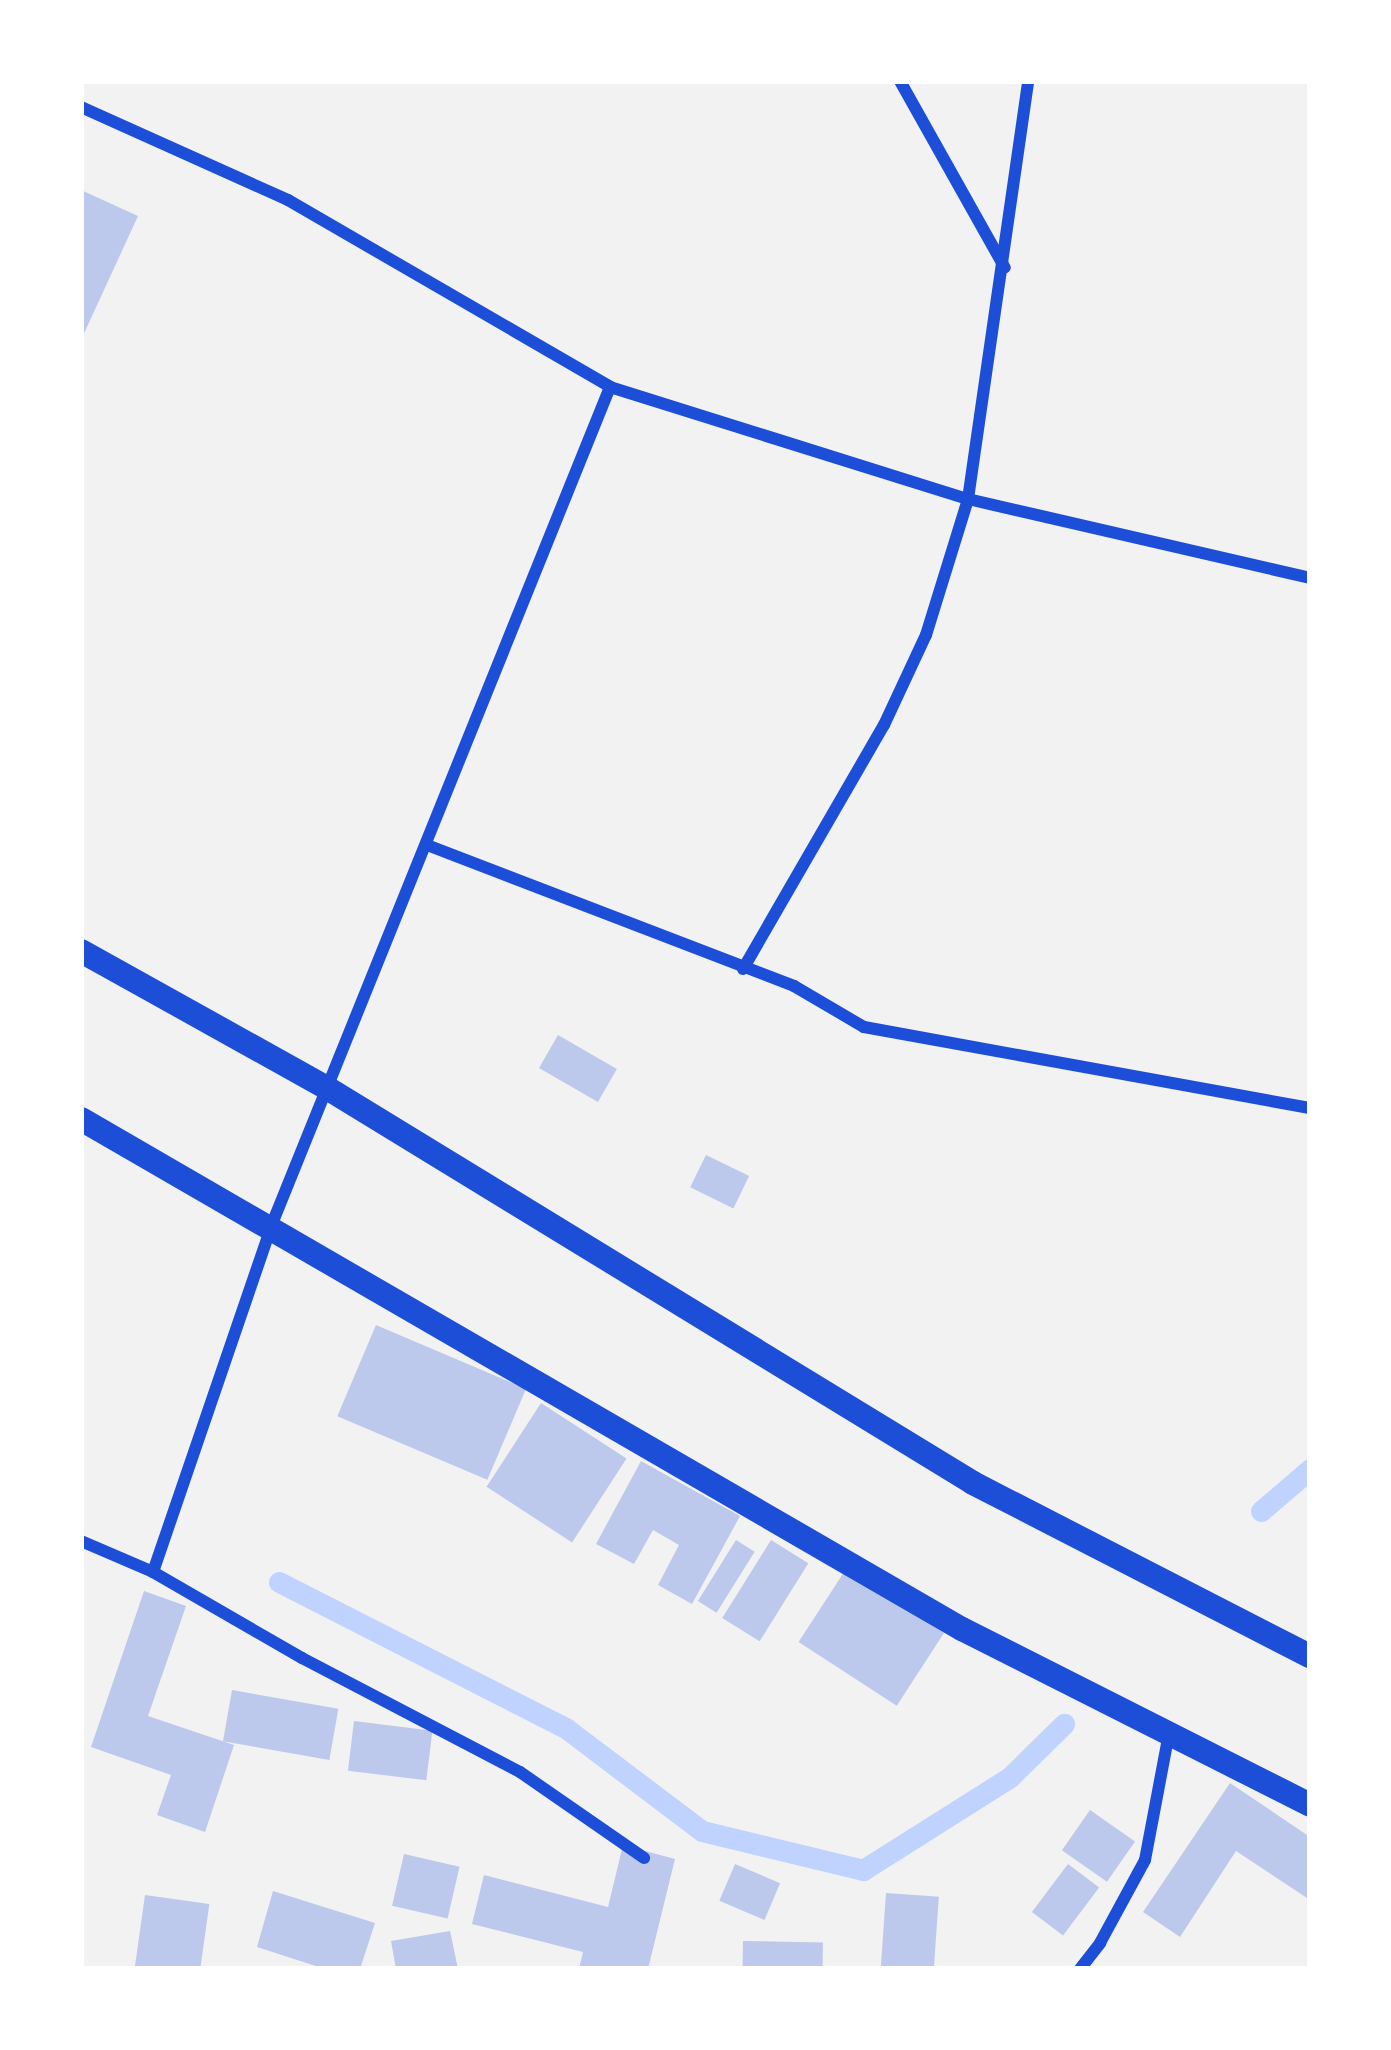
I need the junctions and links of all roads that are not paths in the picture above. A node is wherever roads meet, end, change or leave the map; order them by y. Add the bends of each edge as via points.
1 (901, 81) edge
2 (1028, 81) edge
3 (81, 107) edge
4 (1005, 268) junction
5 (610, 387) junction
6 (968, 499) junction
7 (1310, 578) edge
8 (427, 845) junction
9 (81, 951) edge
10 (742, 969) junction
11 (327, 1088) junction
12 (1310, 1108) edge
13 (81, 1118) edge
14 (272, 1224) junction
15 (81, 1541) edge
16 (153, 1572) junction
17 (1310, 1657) edge
18 (1168, 1733) junction
19 (1310, 1804) edge
20 (644, 1858) dead end
21 (1080, 1969) edge

1 - 4 street
2 - 4 street
3 - 5 street via 288,200
4 - 6 street
5 - 6 street
5 - 8 street
6 - 7 street
6 - 10 street via 926,635 884,725
8 - 10 street
8 - 11 street
9 - 11 main road
10 - 12 street via 794,986 864,1027
11 - 14 street
11 - 17 main road via 974,1483
13 - 14 main road
14 - 16 street
14 - 18 main road via 962,1629
15 - 16 street
16 - 20 street via 520,1772
18 - 19 main road
18 - 21 street via 1145,1860

